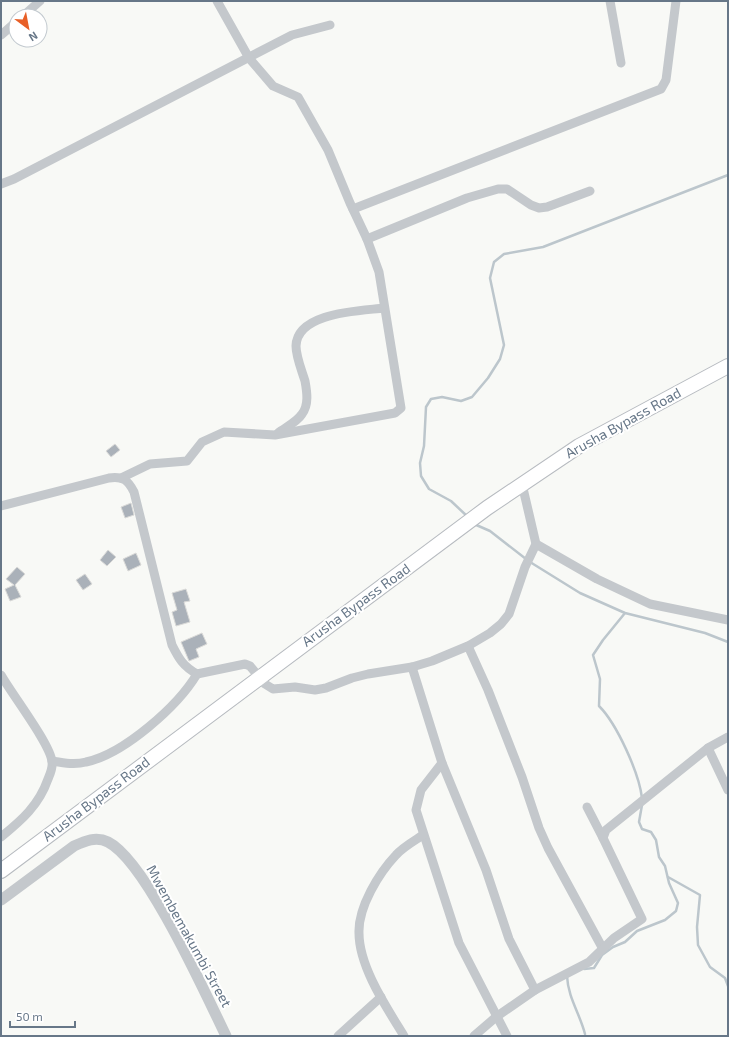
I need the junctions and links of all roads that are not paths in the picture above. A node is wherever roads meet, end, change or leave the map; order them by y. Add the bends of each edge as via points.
1 (40, 1) edge
2 (217, 1) edge
3 (610, 1) edge
4 (676, 1) edge
5 (32, 8) edge
6 (330, 25) dead end
7 (250, 58) junction
8 (621, 63) dead end
9 (1, 184) edge
10 (590, 191) dead end
11 (353, 209) junction
12 (367, 239) junction
13 (384, 308) junction
14 (728, 366) edge
15 (275, 435) junction
16 (122, 478) junction
17 (522, 484) junction
18 (1, 506) edge
19 (536, 544) junction
20 (728, 620) edge
21 (468, 646) junction
22 (412, 667) junction
23 (197, 674) junction
24 (1, 675) edge
25 (260, 677) junction
26 (728, 737) edge
27 (708, 748) junction
28 (52, 761) junction
29 (442, 763) junction
30 (728, 790) edge
31 (587, 807) dead end
32 (423, 835) junction
33 (1, 837) edge
34 (603, 838) junction
35 (1, 871) edge
36 (1, 900) edge
37 (603, 949) junction
38 (535, 990) junction
39 (381, 996) junction
40 (496, 1017) junction
41 (226, 1036) edge
42 (338, 1036) edge
43 (404, 1036) edge
44 (474, 1036) edge
45 (507, 1036) edge

1 - 5 street
2 - 7 street
3 - 8 street
4 - 11 street via 666,80 661,89
6 - 7 street via 292,36
7 - 9 street
7 - 11 street via 273,86 298,97 328,150
10 - 12 street via 539,208 507,189 498,189 467,198
11 - 12 street
12 - 13 street via 379,272
13 - 15 street via 334,314 317,320 303,329 296,346 306,387 305,409 298,419
13 - 15 street via 402,404 400,410
14 - 17 main road, Arusha Bypass Road via 578,446
15 - 16 street via 224,432 202,442 187,461 150,464
16 - 18 street via 110,478
16 - 23 street via 129,483 134,492 172,645 183,664
17 - 19 street
17 - 25 main road, Arusha Bypass Road
19 - 20 street via 598,579 650,604
19 - 21 street via 509,614 490,633
21 - 22 street
21 - 37 street via 522,777 539,828
22 - 25 street via 368,674 315,690 295,687 273,689
22 - 29 street
23 - 25 street via 245,664
23 - 28 street via 165,713 112,752 86,762 71,764
24 - 28 street via 37,731
25 - 35 main road, Arusha Bypass Road
26 - 27 street
27 - 30 street
27 - 34 street via 606,830
28 - 33 street via 43,794 35,806
29 - 32 street via 421,790 417,800 416,810
29 - 38 street via 486,870 509,939
31 - 34 street
32 - 39 street via 396,855 371,890 363,913 358,933 360,944 364,962
32 - 40 street via 459,943
34 - 37 street via 642,919 614,938
36 - 41 street, Mwembemakumbi Street via 74,846 93,839 109,842 143,878 213,1006
37 - 38 street via 590,962
38 - 40 street
39 - 42 street
39 - 43 street
40 - 44 street
40 - 45 street

